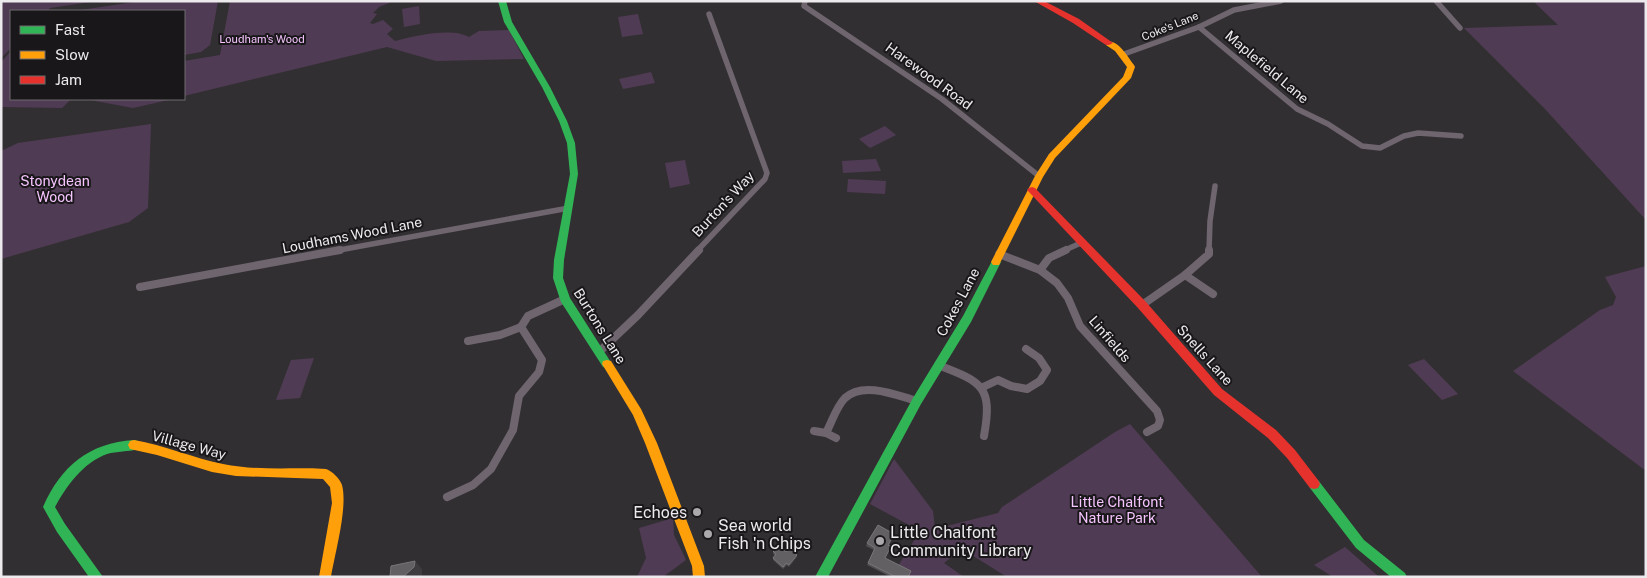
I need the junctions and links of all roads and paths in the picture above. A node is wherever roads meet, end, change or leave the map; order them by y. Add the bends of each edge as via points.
1 (502, 1) edge
2 (805, 1) edge
3 (1038, 1) edge
4 (1281, 1) edge
5 (1436, 1) edge
6 (709, 14) dead end
7 (1199, 27) junction
8 (1460, 28) dead end
9 (1124, 54) junction
10 (1461, 136) dead end
11 (1040, 176) junction
12 (1215, 186) dead end
13 (1032, 190) junction
14 (569, 208) junction
15 (1083, 242) junction
16 (999, 254) junction
17 (1040, 270) junction
18 (1185, 275) junction
19 (140, 288) dead end
20 (1213, 294) dead end
21 (565, 299) junction
22 (1142, 305) junction
23 (521, 326) junction
24 (468, 341) dead end
25 (1026, 349) dead end
26 (600, 351) junction
27 (938, 365) junction
28 (983, 388) junction
29 (917, 401) junction
30 (814, 431) dead end
31 (1147, 432) dead end
32 (826, 433) junction
33 (984, 436) dead end
34 (836, 438) dead end
35 (447, 497) dead end
36 (96, 577) edge
37 (325, 577) edge
38 (699, 577) edge
39 (821, 577) edge
40 (1401, 577) edge

1 - 14 street, Burtons Lane via 508,22 546,87 571,143 574,174
2 - 11 street, Harewood Road via 804,6 942,99
3 - 9 street via 1076,21
4 - 7 street, Coke's Lane via 1234,10
5 - 8 street
6 - 26 street, Burton's Way via 767,173 765,179 638,315
7 - 9 street, Coke's Lane
7 - 10 street, Maplefield Lane via 1297,109 1332,126 1352,143 1376,148 1404,136 1423,133
9 - 11 street, Cokes Lane via 1131,67 1127,78 1052,156
11 - 13 street, Cokes Lane
12 - 18 street via 1209,254
13 - 15 street, Snells Lane
13 - 16 street, Cokes Lane
14 - 19 street, Loudhams Wood Lane
14 - 21 street, Burtons Lane via 558,278
15 - 17 street via 1049,258
15 - 22 street, Snells Lane
16 - 17 street, Linfields
16 - 27 street, Cokes Lane via 967,319
17 - 31 street, Linfields via 1057,283 1068,298 1080,326 1157,411 1158,426
18 - 20 street
18 - 22 street
21 - 23 street via 528,316
21 - 26 street, Burtons Lane
22 - 40 street, Snells Lane via 1218,392 1285,448 1360,544
23 - 24 street via 500,335
23 - 35 street via 542,360 539,372 519,396 513,430 491,469 473,485
25 - 28 street via 1039,358 1047,370 1040,382 1027,389 998,380
26 - 38 street, Burtons Lane via 637,412 651,443 700,570
27 - 28 street via 970,377
27 - 29 street, Cokes Lane
28 - 33 street via 988,395 989,412
29 - 32 street via 863,390 846,398
29 - 39 street, Cokes Lane
30 - 32 street
32 - 34 street
36 - 37 street, Village Way via 60,528 50,507 58,486 76,466 99,450 121,445 150,447 234,471 326,474 336,485 338,503

